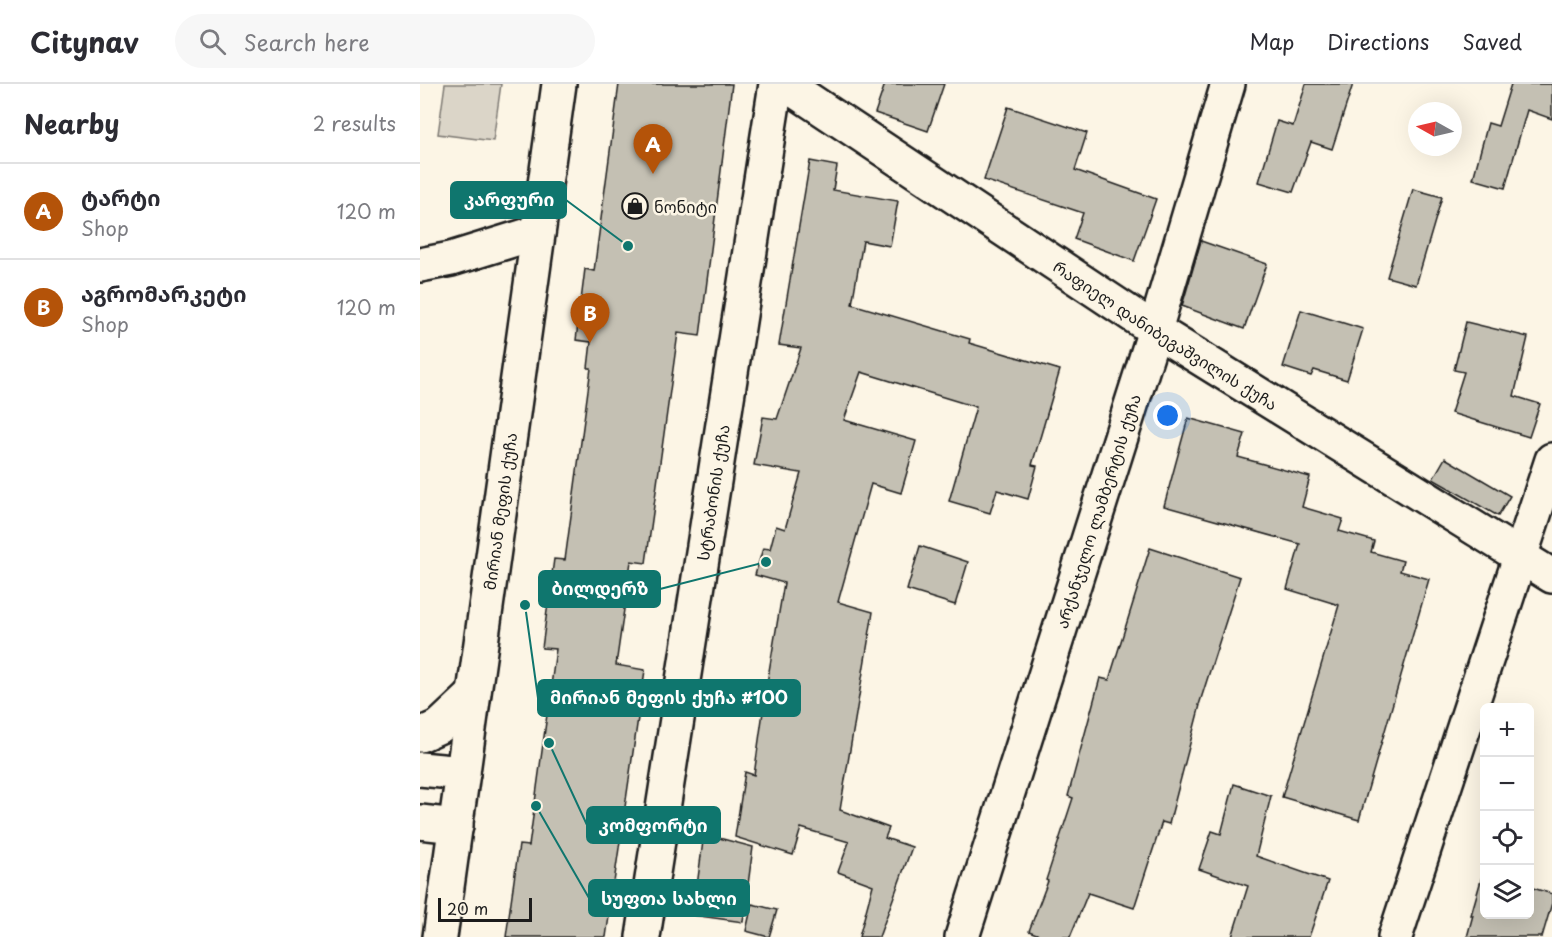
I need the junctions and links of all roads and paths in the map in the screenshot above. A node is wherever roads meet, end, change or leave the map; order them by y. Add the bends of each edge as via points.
1 (559, 84) edge
2 (776, 84) edge
3 (784, 84) edge
4 (1228, 84) edge
5 (538, 232) junction
6 (420, 265) edge
7 (1155, 330) junction
8 (1552, 460) edge
9 (1520, 556) junction
10 (1552, 576) edge
11 (473, 695) junction
12 (420, 735) edge
13 (420, 769) edge
14 (463, 773) junction
15 (420, 822) edge
16 (456, 826) junction
17 (440, 937) edge
18 (643, 937) edge
19 (962, 937) edge
20 (1395, 937) edge

1 - 5 street, მირიან მეფის ქუჩა
2 - 18 street, სტრაბონის ქუჩა
3 - 7 street, რაფიელ დანიბეგაშვილის ქუჩა
4 - 7 street, არქანჯელო ლამბერტის ქუჩა
5 - 6 street
5 - 11 street, მირიან მეფის ქუჩა
7 - 9 street, რაფიელ დანიბეგაშვილის ქუჩა
7 - 19 street, არქანჯელო ლამბერტის ქუჩა
8 - 9 street
9 - 10 street, რაფიელ დანიბეგაშვილის ქუჩა
9 - 20 street
11 - 12 street via 440,726
11 - 14 street, მირიან მეფის ქუჩა
13 - 14 street
14 - 16 street, მირიან მეფის ქუჩა
15 - 16 street
16 - 17 street, მირიან მეფის ქუჩა

